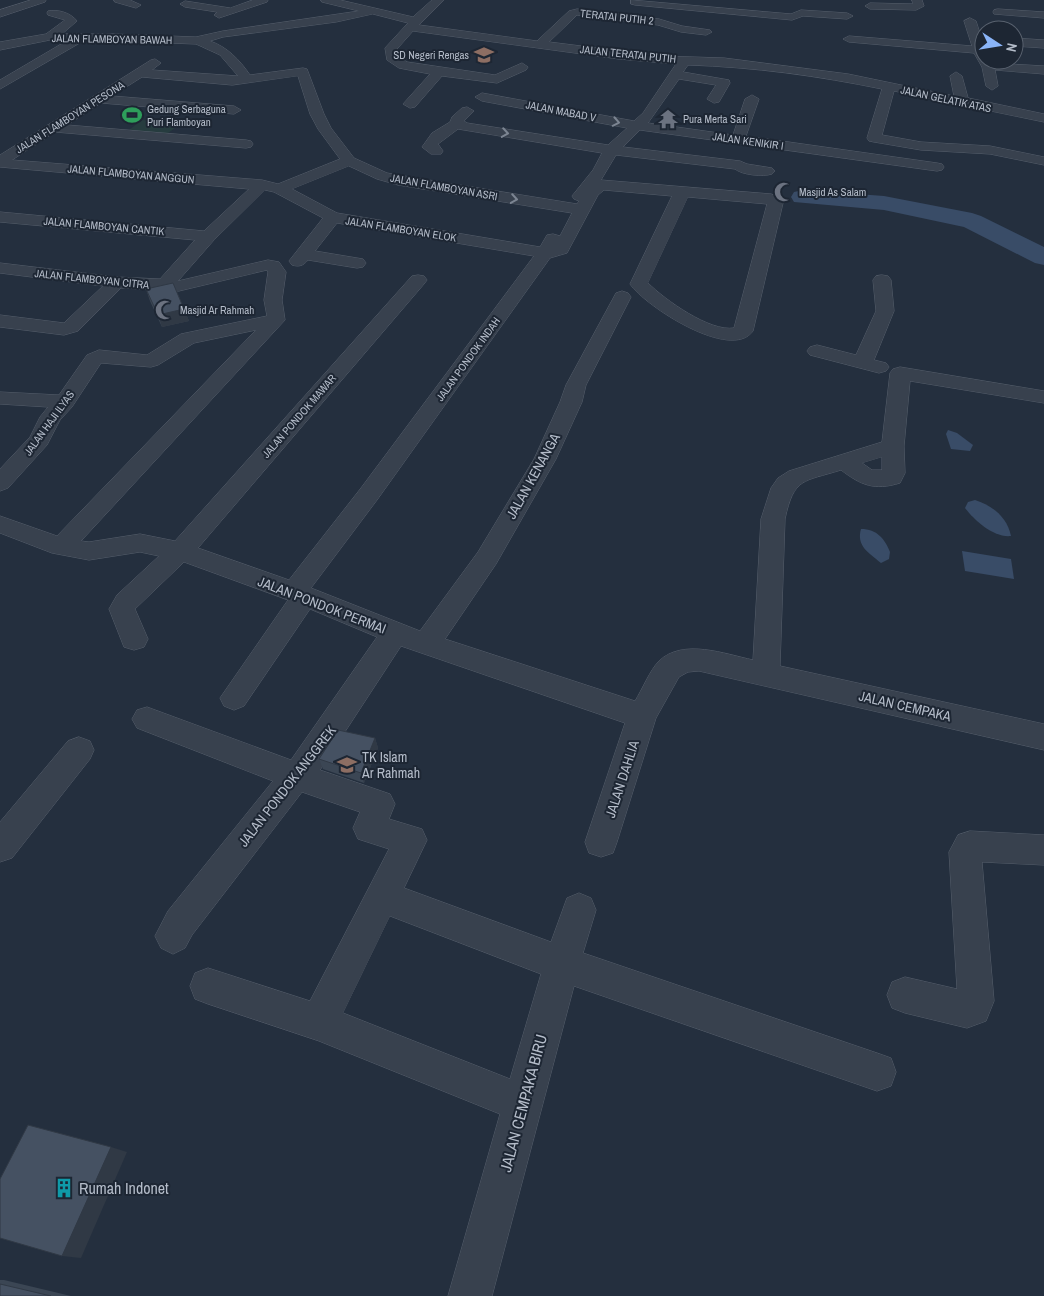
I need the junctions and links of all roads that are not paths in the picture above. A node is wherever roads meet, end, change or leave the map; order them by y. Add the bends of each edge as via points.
1 (42, 0) edge
2 (120, 0) edge
3 (258, 0) edge
4 (439, 0) edge
5 (916, 0) edge
6 (635, 2) dead end
7 (328, 3) edge
8 (185, 4) dead end
9 (136, 5) dead end
10 (870, 6) dead end
11 (374, 11) junction
12 (998, 12) dead end
13 (52, 13) dead end
14 (0, 14) edge
15 (1044, 15) edge
16 (343, 17) junction
17 (711, 21) junction
18 (310, 22) junction
19 (970, 22) dead end
20 (412, 24) junction
21 (338, 30) dead end
22 (974, 31) edge
23 (50, 37) junction
24 (81, 38) dead end
25 (196, 41) junction
26 (974, 43) edge
27 (1024, 43) edge
28 (540, 44) junction
29 (1044, 44) edge
30 (0, 46) edge
31 (100, 48) dead end
32 (119, 49) dead end
33 (147, 52) dead end
34 (690, 53) junction
35 (522, 67) dead end
36 (987, 70) edge
37 (1044, 70) edge
38 (439, 72) junction
39 (139, 73) junction
40 (848, 73) joint
41 (676, 75) junction
42 (956, 76) dead end
43 (990, 76) junction
44 (497, 80) junction
45 (1044, 83) edge
46 (0, 85) edge
47 (890, 87) junction
48 (482, 97) junction
49 (937, 97) junction
50 (98, 99) junction
51 (234, 100) junction
52 (962, 102) junction
53 (410, 104) dead end
54 (929, 110) dead end
55 (1044, 118) edge
56 (457, 124) junction
57 (639, 126) junction
58 (211, 127) dead end
59 (53, 128) junction
60 (176, 138) junction
61 (738, 140) junction
62 (778, 145) junction
63 (436, 150) dead end
64 (611, 150) junction
65 (349, 160) junction
66 (1044, 161) edge
67 (0, 162) edge
68 (937, 166) dead end
69 (595, 181) junction
70 (266, 182) junction
71 (688, 193) junction
72 (577, 209) junction
73 (0, 217) edge
74 (333, 217) junction
75 (208, 236) junction
76 (545, 253) junction
77 (357, 263) dead end
78 (0, 268) edge
79 (418, 280) dead end
80 (882, 280) dead end
81 (118, 282) junction
82 (164, 286) junction
83 (622, 297) dead end
84 (276, 320) junction
85 (0, 321) edge
86 (817, 351) dead end
87 (863, 363) junction
88 (900, 373) junction
89 (1044, 397) edge
90 (0, 398) edge
91 (65, 402) junction
92 (893, 446) junction
93 (845, 462) junction
94 (0, 483) edge
95 (0, 524) edge
96 (61, 547) junction
97 (181, 551) junction
98 (299, 595) junction
99 (395, 633) junction
100 (134, 640) dead end
101 (426, 644) junction
102 (766, 674) junction
103 (234, 698) dead end
104 (642, 716) junction
105 (147, 719) dead end
106 (1044, 737) edge
107 (79, 750) dead end
108 (297, 776) junction
109 (601, 842) dead end
110 (0, 847) edge
111 (1044, 850) edge
112 (401, 904) dead end
113 (579, 910) dead end
114 (173, 936) dead end
115 (562, 964) junction
116 (208, 986) dead end
117 (905, 996) dead end
118 (319, 1022) junction
119 (877, 1072) dead end
120 (523, 1104) junction
121 (470, 1296) edge

1 - 14 street
2 - 9 street
3 - 8 street via 224,13
4 - 20 street
5 - 10 street via 919,6 916,7
6 - 17 street
7 - 11 street, JALAN TERATAI PUTIH
7 - 16 street
11 - 16 street, JALAN FLAMBOYAN BAWAH
11 - 20 street, JALAN TERATAI PUTIH
12 - 15 street
13 - 23 street via 76,21
16 - 18 street, JALAN FLAMBOYAN BAWAH
17 - 26 street via 792,17 801,13 846,10 849,44
17 - 28 street, TERATAI PUTIH 2 via 682,29 660,22 577,12
17 - 34 street
18 - 21 street
18 - 25 street, JALAN FLAMBOYAN BAWAH
19 - 22 street
20 - 28 street, JALAN TERATAI PUTIH
20 - 38 street via 391,48 391,57 404,65
23 - 25 street, JALAN FLAMBOYAN BAWAH
23 - 30 street, JALAN FLAMBOYAN BAWAH
24 - 46 street
25 - 51 street, JALAN FLAMBOYAN BAWAH via 220,50 235,62
27 - 29 street
28 - 34 street, JALAN TERATAI PUTIH via 628,56
31 - 32 street
33 - 39 street, JALAN FLAMBOYAN PESONA via 167,55
34 - 40 street, JALAN TERATAI PUTIH via 730,62
34 - 41 street
35 - 44 street
36 - 43 street
37 - 43 street
38 - 44 street
38 - 53 street
39 - 50 street, JALAN FLAMBOYAN PESONA
39 - 51 street, JALAN FLAMBOYAN PESONA
40 - 47 street, JALAN GELATIK ATAS
41 - 57 street
41 - 61 street via 724,83 716,95 744,95
42 - 52 street
43 - 45 street
44 - 48 street via 499,82
47 - 49 street, JALAN GELATIK ATAS
47 - 66 street via 874,138 921,146 990,150
48 - 56 street via 457,120
48 -> 57 street, JALAN MABAD V
49 - 52 street, JALAN GELATIK ATAS
49 - 54 street
50 - 51 street
50 - 59 street, JALAN FLAMBOYAN PESONA
51 - 60 street, JALAN FLAMBOYAN BAWAH via 248,148
51 - 65 street, JALAN FLAMBOYAN ASRI via 303,72 316,114
52 - 55 street, JALAN GELATIK ATAS
56 - 63 street via 430,144 429,147
56 -> 64 street
57 - 61 street, JALAN KENIKIR I
57 - 64 street
58 - 60 street
59 - 60 street
59 - 67 street, JALAN FLAMBOYAN PESONA
61 - 62 street, JALAN KENIKIR I
62 - 64 street via 765,176 740,164
62 - 68 street, JALAN KENIKIR I
64 - 69 street
65 - 70 street
65 -> 72 street, JALAN FLAMBOYAN ASRI via 398,180
67 - 70 street, JALAN FLAMBOYAN ANGGUN
69 - 71 street via 597,187 607,185
69 - 72 street
70 - 74 street, JALAN FLAMBOYAN ELOK
70 - 75 street, JALAN FLAMBOYAN CITRA
71 - 71 street via 775,201 743,331 732,334 699,325 669,309 639,283
72 - 76 street via 561,249
73 - 75 street, JALAN FLAMBOYAN CANTIK
74 - 76 street, JALAN FLAMBOYAN ELOK
74 - 77 street via 301,258
75 - 82 street, JALAN FLAMBOYAN CITRA
76 - 98 street, JALAN PONDOK INDAH
78 - 81 street, JALAN FLAMBOYAN CITRA
79 - 97 street, JALAN PONDOK MAWAR
80 - 87 street via 886,311
81 - 82 street, JALAN FLAMBOYAN CITRA
81 - 85 street via 71,328
82 - 84 street via 188,285 273,266 277,272 272,303
83 - 101 street, JALAN KENANGA via 576,385 545,459 487,558
84 - 91 street, JALAN HAJI ILYAS via 188,338 150,361 99,356
84 - 96 street
86 - 87 street
87 - 88 street
88 - 89 street
88 - 92 street
90 - 91 street
91 - 94 street, JALAN HAJI ILYAS via 51,417 39,440
92 - 93 street
92 - 93 street via 892,478 867,478
93 - 102 street via 792,478 778,495 773,519
95 - 96 street, JALAN PONDOK PERMAI
96 - 97 street, JALAN PONDOK PERMAI via 95,551 140,543
97 - 98 street, JALAN PONDOK PERMAI
97 - 100 street, JALAN PONDOK MAWAR via 124,606 124,618
98 - 99 street, JALAN PONDOK PERMAI
98 - 103 street, JALAN PONDOK INDAH
99 - 101 street, JALAN PONDOK PERMAI
99 - 108 street, JALAN PONDOK ANGGREK via 329,734
101 - 104 street, JALAN PONDOK PERMAI
102 - 104 street, JALAN CEMPAKA via 698,660 683,661 669,669
102 - 106 street, JALAN CEMPAKA
104 - 109 street, JALAN DAHLIA
105 - 108 street
107 - 110 street
108 - 114 street, JALAN PONDOK ANGGREK
108 - 118 street via 379,804 369,828 411,840
111 - 117 street via 970,846 965,852 976,1001 973,1008 966,1010
112 - 115 street
113 - 115 street, JALAN CEMPAKA BIRU
115 - 119 street
115 - 120 street, JALAN CEMPAKA BIRU
116 - 118 street
118 - 120 street
120 - 121 street, JALAN CEMPAKA BIRU

